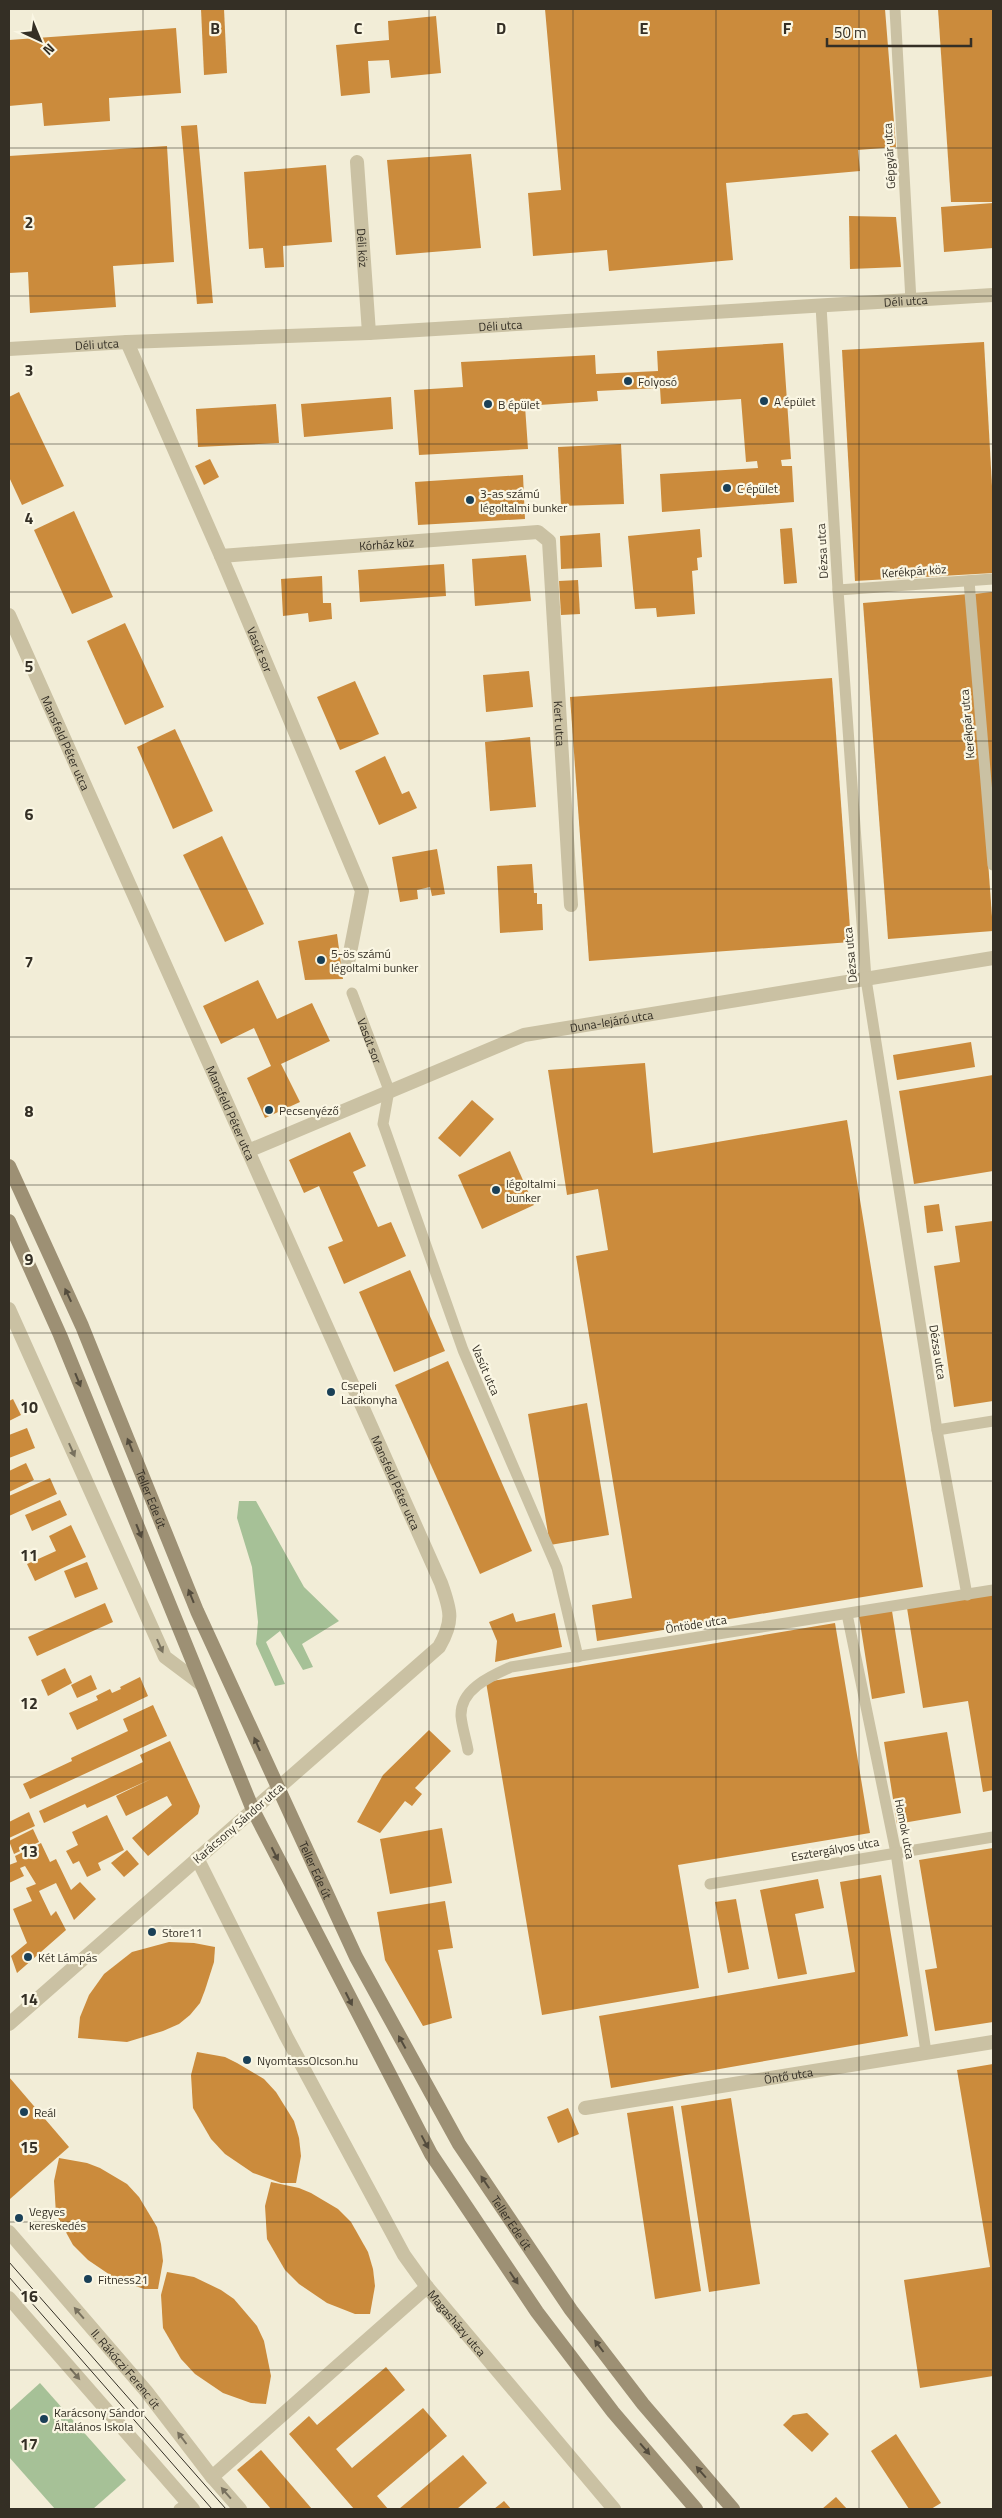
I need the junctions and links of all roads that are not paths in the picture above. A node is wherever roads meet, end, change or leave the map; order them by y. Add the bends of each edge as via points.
1 (895, 9) edge
2 (357, 162) dead end
3 (993, 295) edge
4 (911, 301) junction
5 (821, 306) junction
6 (370, 333) junction
7 (127, 342) junction
8 (9, 349) edge
9 (549, 541) joint
10 (221, 556) junction
11 (993, 579) edge
12 (970, 581) junction
13 (838, 590) junction
14 (9, 615) edge
15 (993, 865) edge
16 (571, 905) dead end
17 (993, 958) edge
18 (348, 963) dead end
19 (866, 980) junction
20 (352, 993) dead end
21 (389, 1090) junction
22 (248, 1151) junction
23 (9, 1166) edge
24 (9, 1221) edge
25 (9, 1309) edge
26 (993, 1421) edge
27 (937, 1430) junction
28 (993, 1590) edge
29 (967, 1594) junction
30 (449, 1612) joint
31 (847, 1614) junction
32 (578, 1657) junction
33 (201, 1684) junction
34 (468, 1750) dead end
35 (277, 1788) junction
36 (253, 1810) junction
37 (993, 1837) edge
38 (896, 1853) junction
39 (197, 1858) junction
40 (710, 1884) dead end
41 (9, 2024) edge
42 (993, 2042) edge
43 (926, 2052) junction
44 (585, 2108) dead end
45 (9, 2232) edge
46 (428, 2287) junction
47 (9, 2298) edge
48 (212, 2477) junction
49 (187, 2507) edge
50 (240, 2509) edge
51 (614, 2509) edge
52 (696, 2509) edge
53 (733, 2509) edge

1 - 4 lane, Gépgyár utca
2 - 6 street, Déli köz
3 - 4 street, Déli utca
4 - 5 street, Déli utca
5 - 6 street, Déli utca
5 - 13 lane, Dézsa utca
6 - 7 street, Déli utca
7 - 8 street, Déli utca
7 - 10 street, Vasút sor
9 - 10 street, Kórház köz via 538,532
9 - 16 street, Kert utca
10 - 18 street, Vasút sor via 362,891
11 - 12 lane, Kerékpár köz
12 - 13 lane, Kerékpár köz
12 - 15 lane, Kerékpár utca
13 - 19 lane, Dézsa utca
14 - 22 street, Mansfeld Péter utca
17 - 19 street, Duna-lejáró utca
19 - 21 street, Duna-lejáró utca via 524,1035
19 - 27 lane, Dézsa utca
20 - 21 lane, Vasút sor
21 - 22 street, Duna-lejáró utca
21 - 32 lane, Vasút utca via 384,1124 463,1350 557,1568
22 - 30 street, Mansfeld Péter utca via 441,1583
35 -> 23 main road, Teller Ede út via 197,1611 82,1326
24 -> 33 main road, Teller Ede út via 60,1335
25 -> 33 street, Teller Ede út via 166,1657
26 - 27 lane
27 - 29 lane, Dézsa utca
28 - 29 lane, Öntöde utca
29 - 31 lane, Öntöde utca
30 - 35 street, Karácsony Sándor utca via 449,1629 439,1647
31 - 32 lane, Öntöde utca
31 - 38 lane, Homok utca
32 - 34 lane, Öntöde utca via 511,1667 485,1678 468,1695 461,1714
33 - 36 main road, Teller Ede út
35 - 36 street, Karácsony Sándor utca
53 -> 35 main road, Teller Ede út via 643,2404 571,2310 459,2144 356,1957
36 - 39 street, Karácsony Sándor utca
36 -> 52 main road, Teller Ede út via 431,2154 537,2312 613,2412
37 - 38 lane, Esztergályos utca
38 - 40 lane, Esztergályos utca
38 - 43 lane, Homok utca
39 - 41 street, Karácsony Sándor utca
39 - 46 street via 286,2036 404,2255
42 - 43 street, Öntő utca
43 - 44 street, Öntő utca
48 -> 45 street, II. Rákóczi Ferenc út via 146,2390
46 - 48 street, Magasházy utca
46 - 51 street, Magasházy utca
47 -> 49 street
50 -> 48 street, II. Rákóczi Ferenc út

